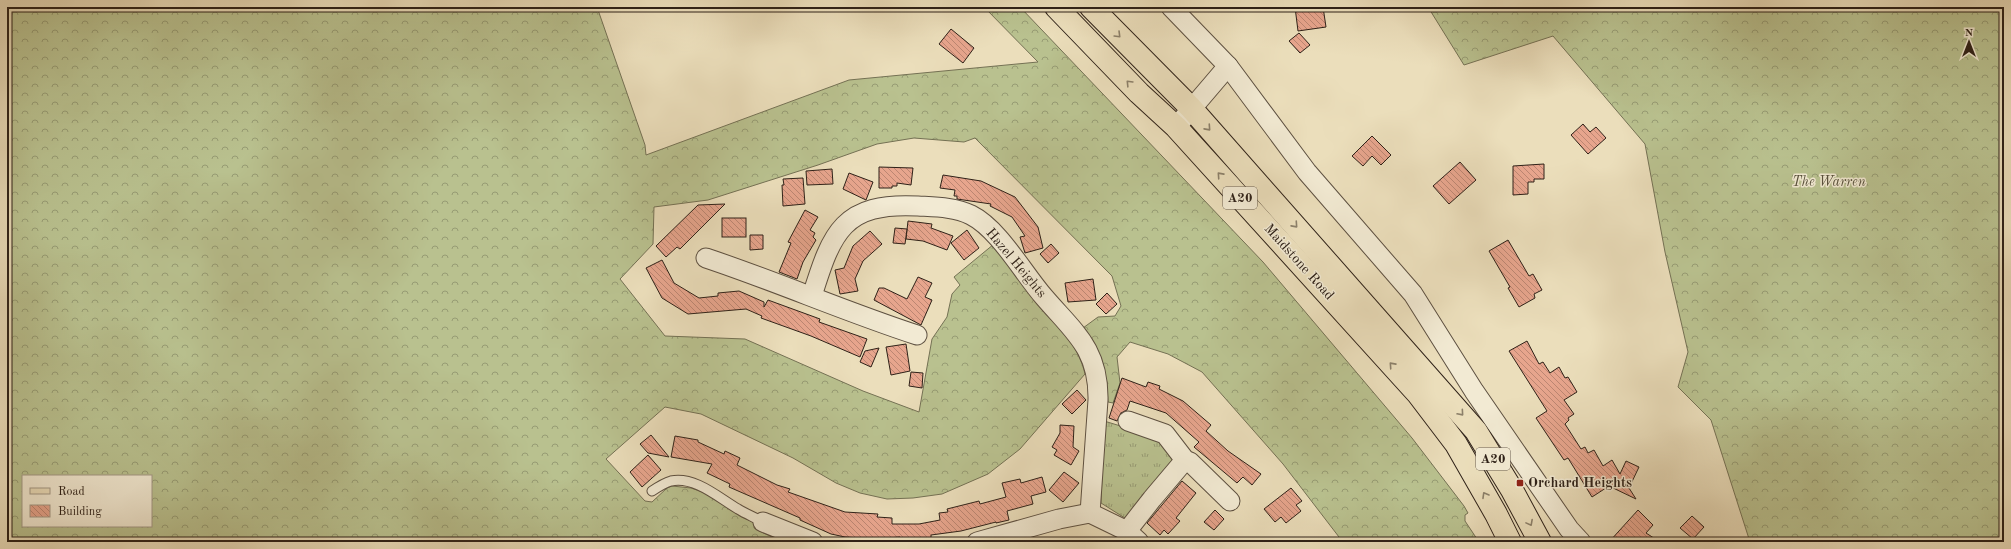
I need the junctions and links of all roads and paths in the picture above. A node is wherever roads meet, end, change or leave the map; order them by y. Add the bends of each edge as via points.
1 (1056, 7) edge
2 (1090, 7) edge
3 (1171, 7) edge
4 (1228, 66) junction
5 (1191, 108) junction
6 (1176, 127) junction
7 (706, 258) dead end
8 (812, 296) junction
9 (917, 335) dead end
10 (1128, 421) dead end
11 (1185, 460) junction
12 (652, 491) dead end
13 (1230, 501) dead end
14 (1090, 513) junction
15 (763, 522) joint
16 (790, 537) edge
17 (1133, 537) edge
18 (813, 542) edge
19 (977, 542) edge
20 (1510, 542) edge
21 (1540, 542) edge
22 (1581, 542) edge

6 -> 1 main road, Maidstone Road / A20 via 1139,93
2 -> 5 main road, Maidstone Road / A20
3 - 4 street
4 - 5 street
4 - 22 street via 1307,172 1413,294 1474,391
5 - 6 street
5 -> 21 main road, Maidstone Road / A20 via 1476,431
20 -> 6 main road, Maidstone Road / A20 via 1456,444 1418,394
7 - 8 street
8 - 9 street
8 - 14 street, Hazel Heights via 828,248 837,232 849,219 871,208 902,205 944,208 971,215 985,225 1007,248 1043,296 1073,327 1093,361 1098,381 1098,400
10 - 11 street via 1166,434
11 - 13 street
11 - 17 street via 1152,499
12 - 15 lane via 671,481 679,480 713,492
14 - 17 street
14 - 19 street
15 - 16 street
16 - 18 street

